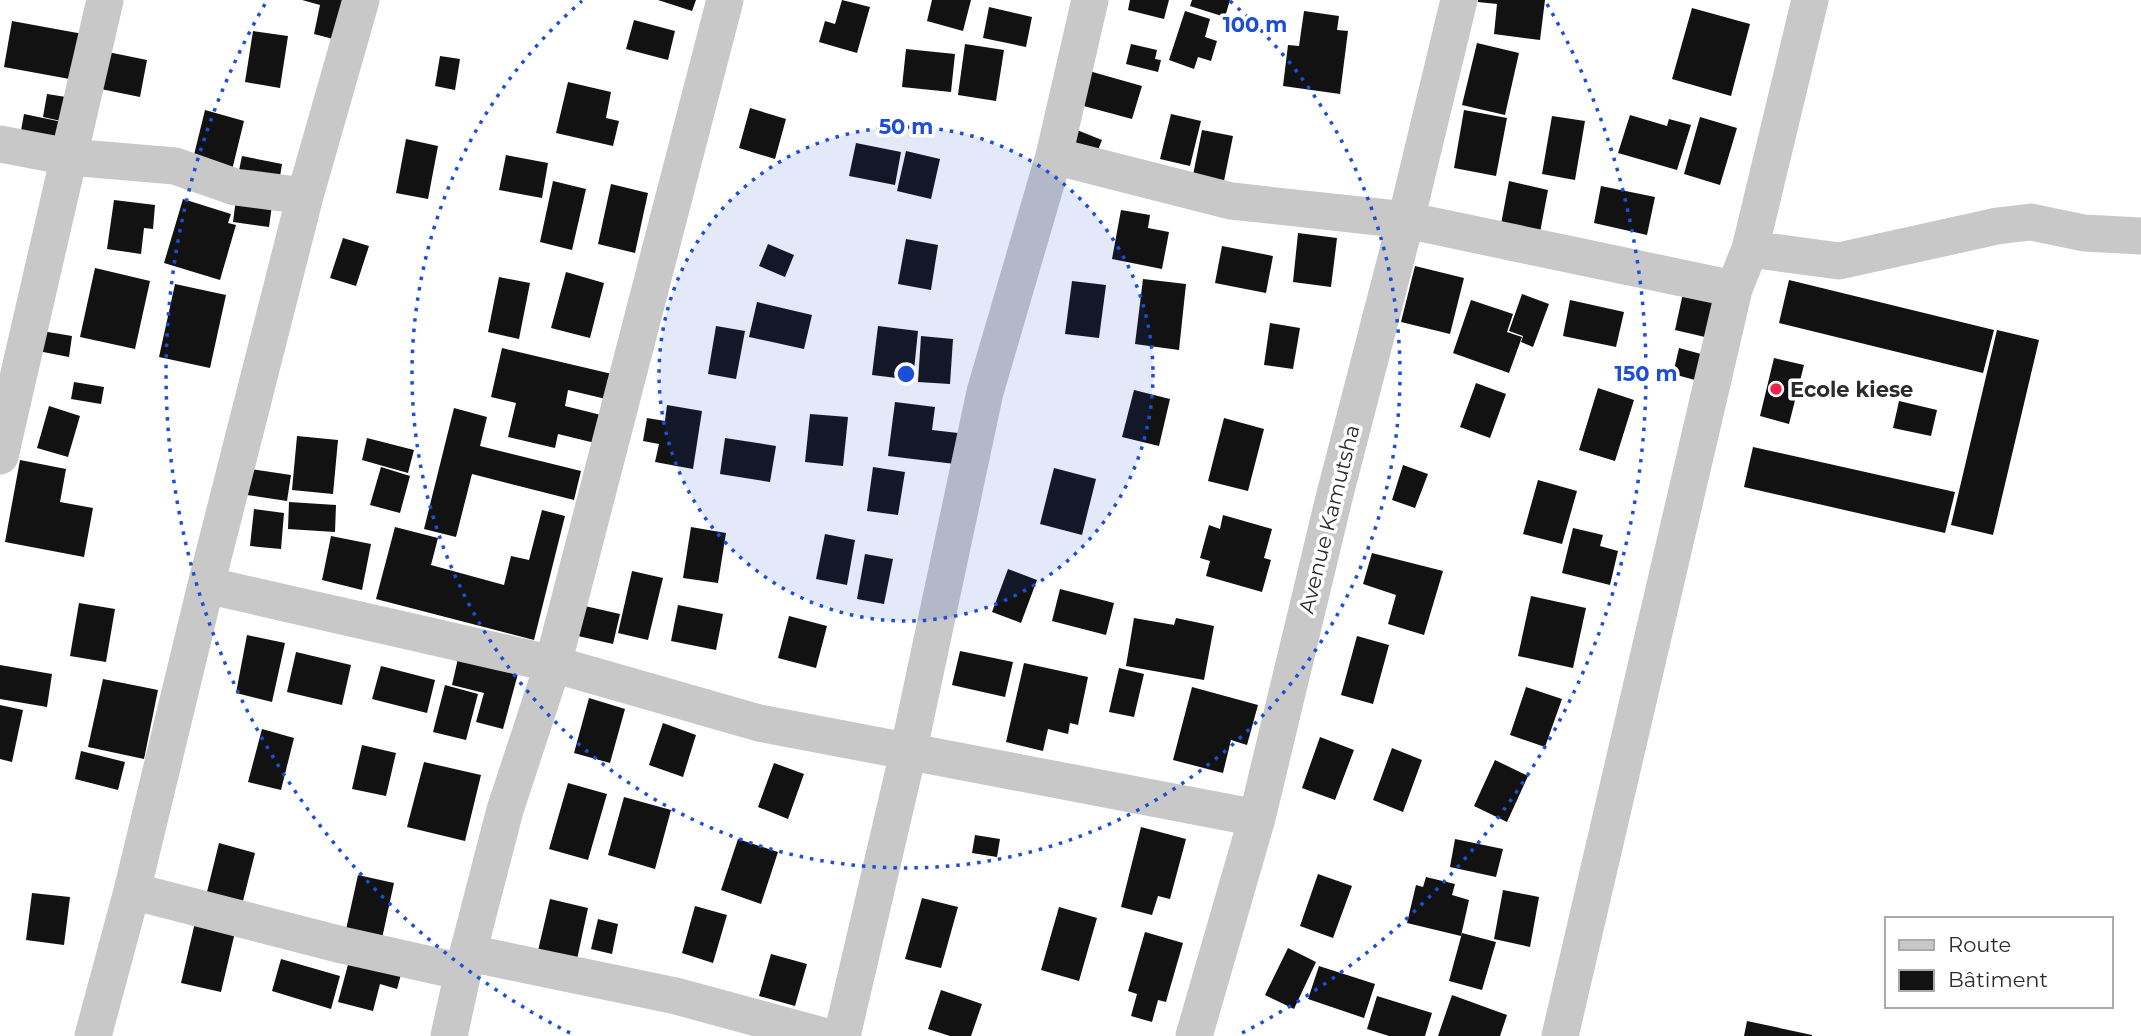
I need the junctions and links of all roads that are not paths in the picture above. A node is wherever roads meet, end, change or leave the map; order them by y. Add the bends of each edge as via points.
1 (105, 0) edge
2 (360, 0) edge
3 (725, 0) edge
4 (1090, 0) edge
5 (1459, 0) edge
6 (1810, 0) edge
7 (0, 144) edge
8 (1054, 156) junction
9 (69, 157) junction
10 (305, 196) junction
11 (1406, 220) junction
12 (2141, 236) edge
13 (1750, 249) junction
14 (1734, 289) junction
15 (0, 456) edge
16 (206, 585) junction
17 (553, 664) junction
18 (908, 753) junction
19 (1257, 818) junction
20 (132, 891) junction
21 (466, 962) junction
22 (1204, 1034) edge
23 (93, 1036) edge
24 (449, 1036) edge
25 (823, 1036) edge
26 (842, 1036) edge
27 (1560, 1036) edge

1 - 9 street
2 - 10 street
3 - 17 street
4 - 8 street
5 - 11 street, Avenue Kamutsha
6 - 13 street
7 - 9 street
8 - 11 street via 1231,201
8 - 18 street via 985,392
9 - 10 street via 174,166 235,187
9 - 15 street
10 - 16 street
11 - 14 street
11 - 19 street, Avenue Kamutsha
12 - 13 street via 2084,233 2031,222 1839,261
13 - 14 street
14 - 27 street
16 - 17 street
16 - 20 street
17 - 18 street via 759,723
17 - 21 street via 505,810
18 - 19 street
18 - 26 street
19 - 22 street, Avenue Kamutsha
20 - 21 street via 342,945
20 - 23 street
21 - 24 street
21 - 25 street via 676,996

